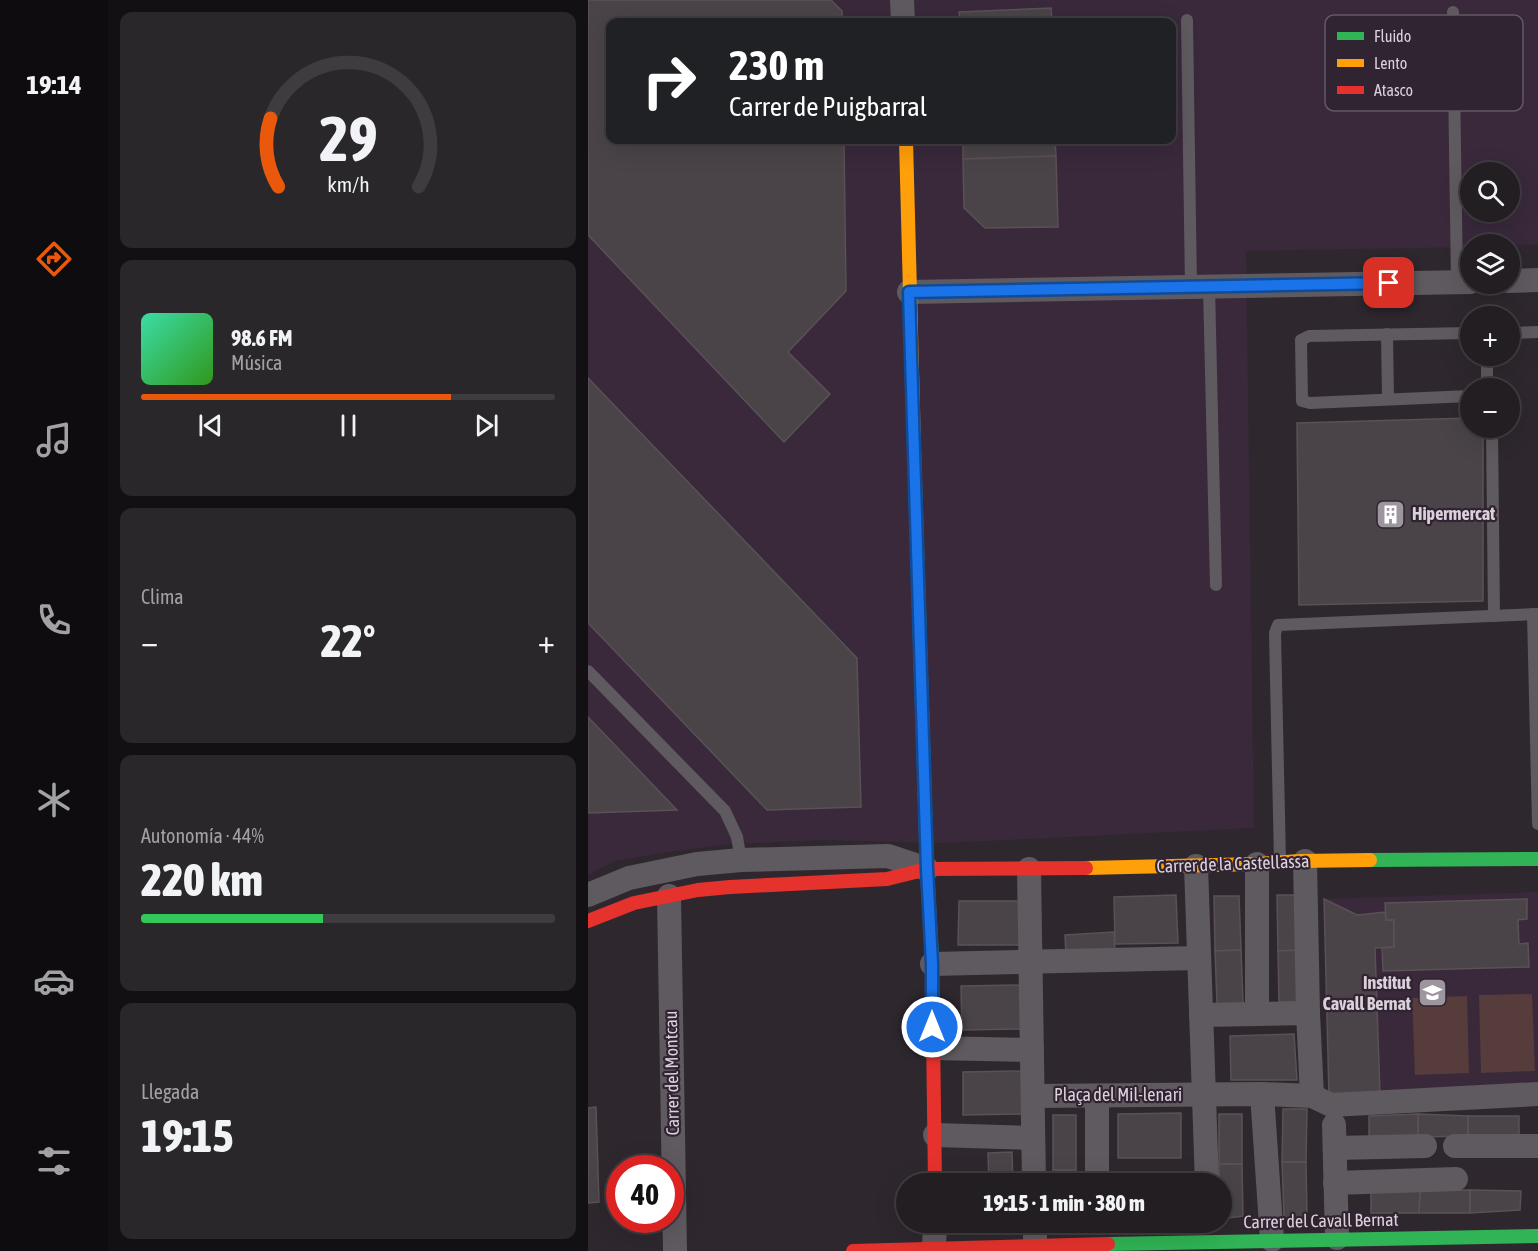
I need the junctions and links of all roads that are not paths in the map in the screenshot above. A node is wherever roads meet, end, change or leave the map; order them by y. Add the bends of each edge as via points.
1 (903, 0) edge
2 (1453, 12) dead end
3 (1453, 15) edge
4 (903, 18) edge
5 (1187, 20) dead end
6 (1457, 111) edge
7 (906, 144) edge
8 (1462, 234) edge
9 (1538, 280) edge
10 (1520, 281) edge
11 (1460, 282) edge
12 (1200, 287) junction
13 (909, 292) junction
14 (1538, 332) edge
15 (1460, 333) edge
16 (1520, 333) edge
17 (1387, 334) junction
18 (1460, 396) edge
19 (1388, 399) junction
20 (1492, 438) edge
21 (1216, 585) dead end
22 (1535, 614) edge
23 (1494, 616) junction
24 (588, 671) edge
25 (1538, 824) edge
26 (1538, 859) edge
27 (741, 860) junction
28 (1305, 861) junction
29 (1269, 863) junction
30 (1196, 866) junction
31 (927, 869) junction
32 (1029, 869) junction
33 (588, 896) edge
34 (669, 896) junction
35 (588, 921) edge
36 (1199, 958) junction
37 (1030, 962) junction
38 (932, 964) junction
39 (1308, 1013) junction
40 (1257, 1014) junction
41 (1201, 1015) junction
42 (932, 1048) junction
43 (1032, 1050) junction
44 (1262, 1094) junction
45 (1538, 1094) edge
46 (1204, 1095) junction
47 (1033, 1096) junction
48 (1097, 1096) junction
49 (1312, 1096) junction
50 (935, 1135) junction
51 (1033, 1138) junction
52 (1425, 1146) dead end
53 (1455, 1146) dead end
54 (1538, 1146) edge
55 (935, 1173) edge
56 (1034, 1173) edge
57 (1097, 1173) edge
58 (1207, 1173) edge
59 (1456, 1179) dead end
60 (1335, 1183) junction
61 (929, 1233) edge
62 (1204, 1233) edge
63 (1217, 1233) edge
64 (1035, 1234) edge
65 (1538, 1236) edge
66 (1337, 1238) junction
67 (1096, 1239) edge
68 (1272, 1240) junction
69 (1392, 1244) edge
70 (1481, 1244) edge
71 (1136, 1247) edge
72 (921, 1250) edge
73 (675, 1251) edge
74 (853, 1251) edge

1 - 4 street
2 - 3 lane
5 - 12 lane
6 - 8 lane
7 - 13 street
9 - 10 street
11 - 12 street
12 - 13 street
12 - 21 lane
13 - 31 street
14 - 16 lane
15 - 17 lane
17 - 19 lane
17 - 19 lane via 1309,336 1301,340 1302,401 1310,404
18 - 19 lane
20 - 23 lane
22 - 23 lane
22 - 25 lane
23 - 29 lane via 1278,625
24 - 27 lane via 725,811 737,837
26 - 28 street, Carrer de la Castellassa
27 - 31 street, Carrer de la Castellassa via 888,856
27 - 33 street, Carrer de la Castellassa via 697,864 629,878
28 - 29 street, Carrer de la Castellassa
28 - 39 street
29 - 30 street, Carrer de la Castellassa
29 - 40 street
30 - 32 street, Carrer de la Castellassa
30 - 36 street, Plaça del Mil-lenari
31 - 32 street, Carrer de la Castellassa
31 - 34 street, Carrer de la Castellassa via 888,879 730,887
31 - 38 street
32 - 37 street, Plaça del Mil-lenari
34 - 35 street, Carrer de la Castellassa via 634,903
34 - 73 street, Carrer del Montcau
36 - 37 street
36 - 41 street, Plaça del Mil-lenari
37 - 38 street
37 - 43 street, Plaça del Mil-lenari
38 - 42 street
39 - 40 street
39 - 49 street
40 - 41 street
41 - 46 street, Plaça del Mil-lenari
42 - 43 street
42 - 50 street
43 - 47 street, Plaça del Mil-lenari
44 - 46 street
44 - 49 street
44 - 68 street
45 - 49 street via 1330,1104
46 - 48 street, Plaça del Mil-lenari
46 - 58 street, Plaça del Mil-lenari
47 - 48 street, Plaça del Mil-lenari
47 - 51 street, Plaça del Mil-lenari
48 - 57 street
50 - 51 street
50 - 55 street
51 - 56 street, Plaça del Mil-lenari
52 - 60 street via 1334,1137
53 - 54 street
59 - 60 street
60 - 66 street
61 - 72 street
62 - 71 street, Carrer del Cavall Bernat
63 - 68 street, Carrer del Cavall Bernat
64 - 67 street, Carrer del Cavall Bernat
64 - 72 street, Carrer del Cavall Bernat
65 - 70 street, Carrer del Cavall Bernat
66 - 68 street, Carrer del Cavall Bernat
66 - 69 street, Carrer del Cavall Bernat
67 - 71 street, Carrer del Cavall Bernat
69 - 70 street, Carrer del Cavall Bernat
72 - 74 street, Carrer del Cavall Bernat

